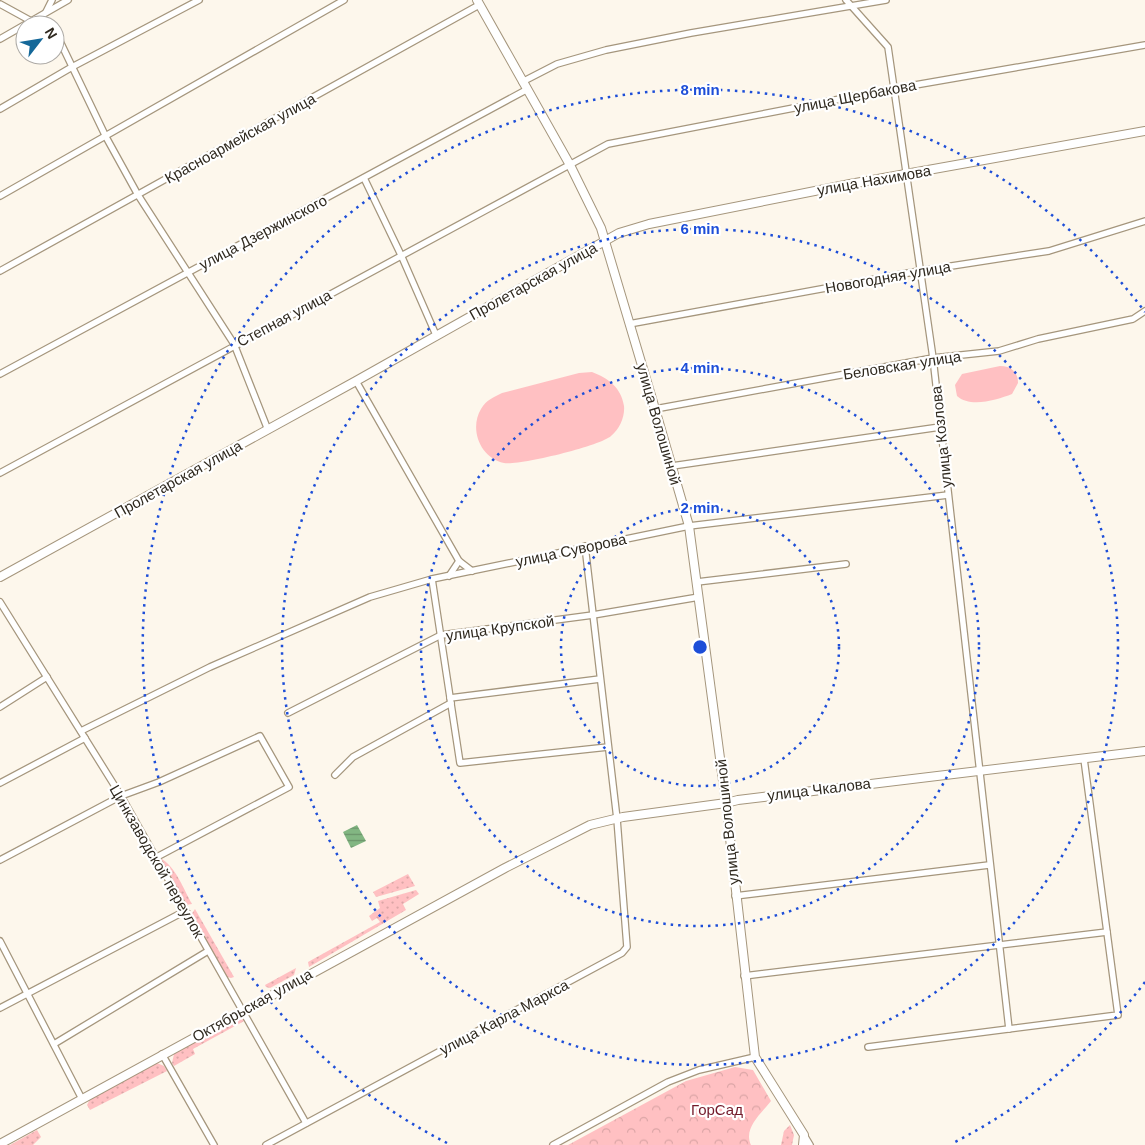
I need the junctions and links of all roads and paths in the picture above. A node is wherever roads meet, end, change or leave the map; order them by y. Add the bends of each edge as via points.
1 (52, 0) edge
2 (68, 0) edge
3 (199, 0) edge
4 (344, 0) edge
5 (846, 0) edge
6 (886, 0) edge
7 (478, 2) edge
8 (0, 4) edge
9 (851, 6) junction
10 (46, 12) junction
11 (20, 15) edge
12 (41, 15) edge
13 (15, 30) edge
14 (0, 39) edge
15 (1145, 45) edge
16 (65, 52) edge
17 (72, 67) junction
18 (524, 86) junction
19 (892, 89) junction
20 (0, 110) edge
21 (1145, 131) edge
22 (106, 137) junction
23 (570, 165) junction
24 (905, 175) junction
25 (364, 178) junction
26 (138, 195) junction
27 (0, 196) edge
28 (1145, 221) edge
29 (605, 240) junction
30 (401, 254) junction
31 (0, 271) edge
32 (920, 271) junction
33 (187, 274) junction
34 (1145, 311) edge
35 (629, 324) junction
36 (436, 336) junction
37 (234, 344) junction
38 (933, 358) junction
39 (0, 374) edge
40 (356, 381) junction
41 (655, 409) junction
42 (940, 427) junction
43 (268, 430) junction
44 (672, 466) junction
45 (0, 473) edge
46 (948, 495) junction
47 (689, 526) junction
48 (586, 546) junction
49 (458, 561) junction
50 (846, 564) dead end
51 (472, 571) junction
52 (448, 576) junction
53 (0, 577) edge
54 (432, 579) junction
55 (697, 582) junction
56 (699, 597) junction
57 (0, 602) edge
58 (593, 615) junction
59 (441, 635) junction
60 (47, 677) junction
61 (600, 678) junction
62 (451, 700) junction
63 (0, 707) edge
64 (288, 713) dead end
65 (81, 731) junction
66 (85, 738) junction
67 (608, 748) junction
68 (1145, 751) edge
69 (1084, 758) junction
70 (980, 770) junction
71 (335, 775) dead end
72 (0, 783) edge
73 (121, 796) junction
74 (726, 804) junction
75 (617, 819) junction
76 (156, 858) junction
77 (0, 860) edge
78 (989, 865) junction
79 (505, 868) joint
80 (735, 896) junction
81 (185, 911) junction
82 (1107, 932) junction
83 (0, 941) edge
84 (999, 944) junction
85 (208, 951) junction
86 (744, 976) junction
87 (27, 992) junction
88 (0, 1008) edge
89 (242, 1011) junction
90 (1009, 1029) junction
91 (54, 1044) junction
92 (868, 1047) dead end
93 (162, 1054) junction
94 (755, 1057) junction
95 (82, 1099) junction
96 (306, 1123) junction
97 (804, 1135) junction
98 (0, 1144) edge
99 (214, 1145) edge
100 (266, 1145) edge
101 (552, 1145) edge
102 (803, 1145) edge
103 (810, 1145) edge

1 - 10 street
2 - 10 street
3 - 17 street
4 - 22 street
5 - 9 street, улица Козлова
6 - 9 street, улица Дзержинского
7 - 18 street, улица Волошиной
7 - 26 street, Красноармейская улица
8 - 11 street
9 - 18 street, улица Дзержинского via 606,50 557,64
9 - 19 street, улица Козлова via 888,47
10 - 12 street
13 - 14 street
15 - 19 street, улица Щербакова
16 - 17 street
17 - 20 street
17 - 22 street
18 - 23 street, улица Волошиной
18 - 25 street, улица Дзержинского
19 - 23 street, улица Щербакова via 608,144
19 - 24 street, улица Козлова
21 - 24 street, улица Нахимова
22 - 26 street
22 - 27 street
23 - 29 street, улица Волошиной
23 - 30 street, Степная улица
24 - 29 street, улица Нахимова via 649,224
24 - 32 street, улица Козлова
25 - 30 street
25 - 33 street, улица Дзержинского
26 - 31 street, Красноармейская улица
26 - 33 street
28 - 32 street, Новогодняя улица via 1049,251
29 - 35 street, улица Волошиной
29 - 36 street, Пролетарская улица
30 - 36 street
30 - 37 street, Степная улица
32 - 35 street, Новогодняя улица
32 - 38 street, улица Козлова
33 - 37 street
33 - 39 street, улица Дзержинского
34 - 38 street, Беловская улица via 1133,319 1038,339 999,352
35 - 41 street, улица Волошиной
36 - 40 street, Пролетарская улица
37 - 43 street
37 - 45 street, Степная улица
38 - 41 street, Беловская улица
38 - 42 street, улица Козлова
40 - 43 street, Пролетарская улица
40 - 49 street
41 - 44 street, улица Волошиной
42 - 44 street
42 - 46 street, улица Козлова
43 - 53 street, Пролетарская улица
44 - 47 street, улица Волошиной
46 - 47 street, улица Суворова
46 - 70 street, улица Козлова
47 - 48 street, улица Суворова
47 - 55 street, улица Волошиной
48 - 51 street, улица Суворова
48 - 58 street, улица Карла Маркса
49 - 51 street
49 - 52 street
50 - 55 street
51 - 52 street, улица Суворова
52 - 54 street, улица Суворова
54 - 59 street
54 - 65 street, улица Суворова via 370,597 210,667
55 - 56 street, улица Волошиной
56 - 58 street, улица Крупской
56 - 74 street, улица Волошиной
57 - 60 street, Цинкзаводской переулок
58 - 59 street, улица Крупской
58 - 61 street, улица Карла Маркса
59 - 62 street
59 - 64 street, улица Крупской
60 - 63 street
60 - 65 street, Цинкзаводской переулок
61 - 62 street
61 - 67 street, улица Карла Маркса
62 - 67 street via 460,763
62 - 71 street via 353,757
65 - 66 street, Цинкзаводской переулок
66 - 72 street
66 - 73 street, Цинкзаводской переулок
67 - 75 street, улица Карла Маркса
68 - 69 street, улица Чкалова
69 - 70 street, улица Чкалова
69 - 82 street
70 - 74 street, улица Чкалова
70 - 78 street, улица Козлова
73 - 76 street, Цинкзаводской переулок
73 - 76 street via 260,736 289,787
73 - 77 street
74 - 75 street, улица Чкалова
74 - 80 street, улица Волошиной
75 - 79 street, улица Чкалова via 590,826
75 - 96 street, улица Карла Маркса via 627,927 627,948 622,953
76 - 81 street, Цинкзаводской переулок
78 - 80 street
78 - 84 street
79 - 89 street, Октябрьская улица
80 - 86 street, улица Волошиной
81 - 85 street, Цинкзаводской переулок
81 - 87 street
82 - 84 street
82 - 90 street via 1118,1015
83 - 87 street
84 - 86 street
84 - 90 street
85 - 89 street, Цинкзаводской переулок
85 - 91 street
86 - 94 street, улица Волошиной
87 - 88 street
87 - 91 street
89 - 93 street, Октябрьская улица
89 - 96 street, Цинкзаводской переулок
90 - 92 street
91 - 95 street
93 - 95 street, Октябрьская улица
93 - 99 street
94 - 97 street, улица Волошиной
94 - 101 street via 699,1070 668,1082
95 - 98 street, Октябрьская улица
96 - 100 street, улица Карла Маркса
97 - 102 street
97 - 103 street

